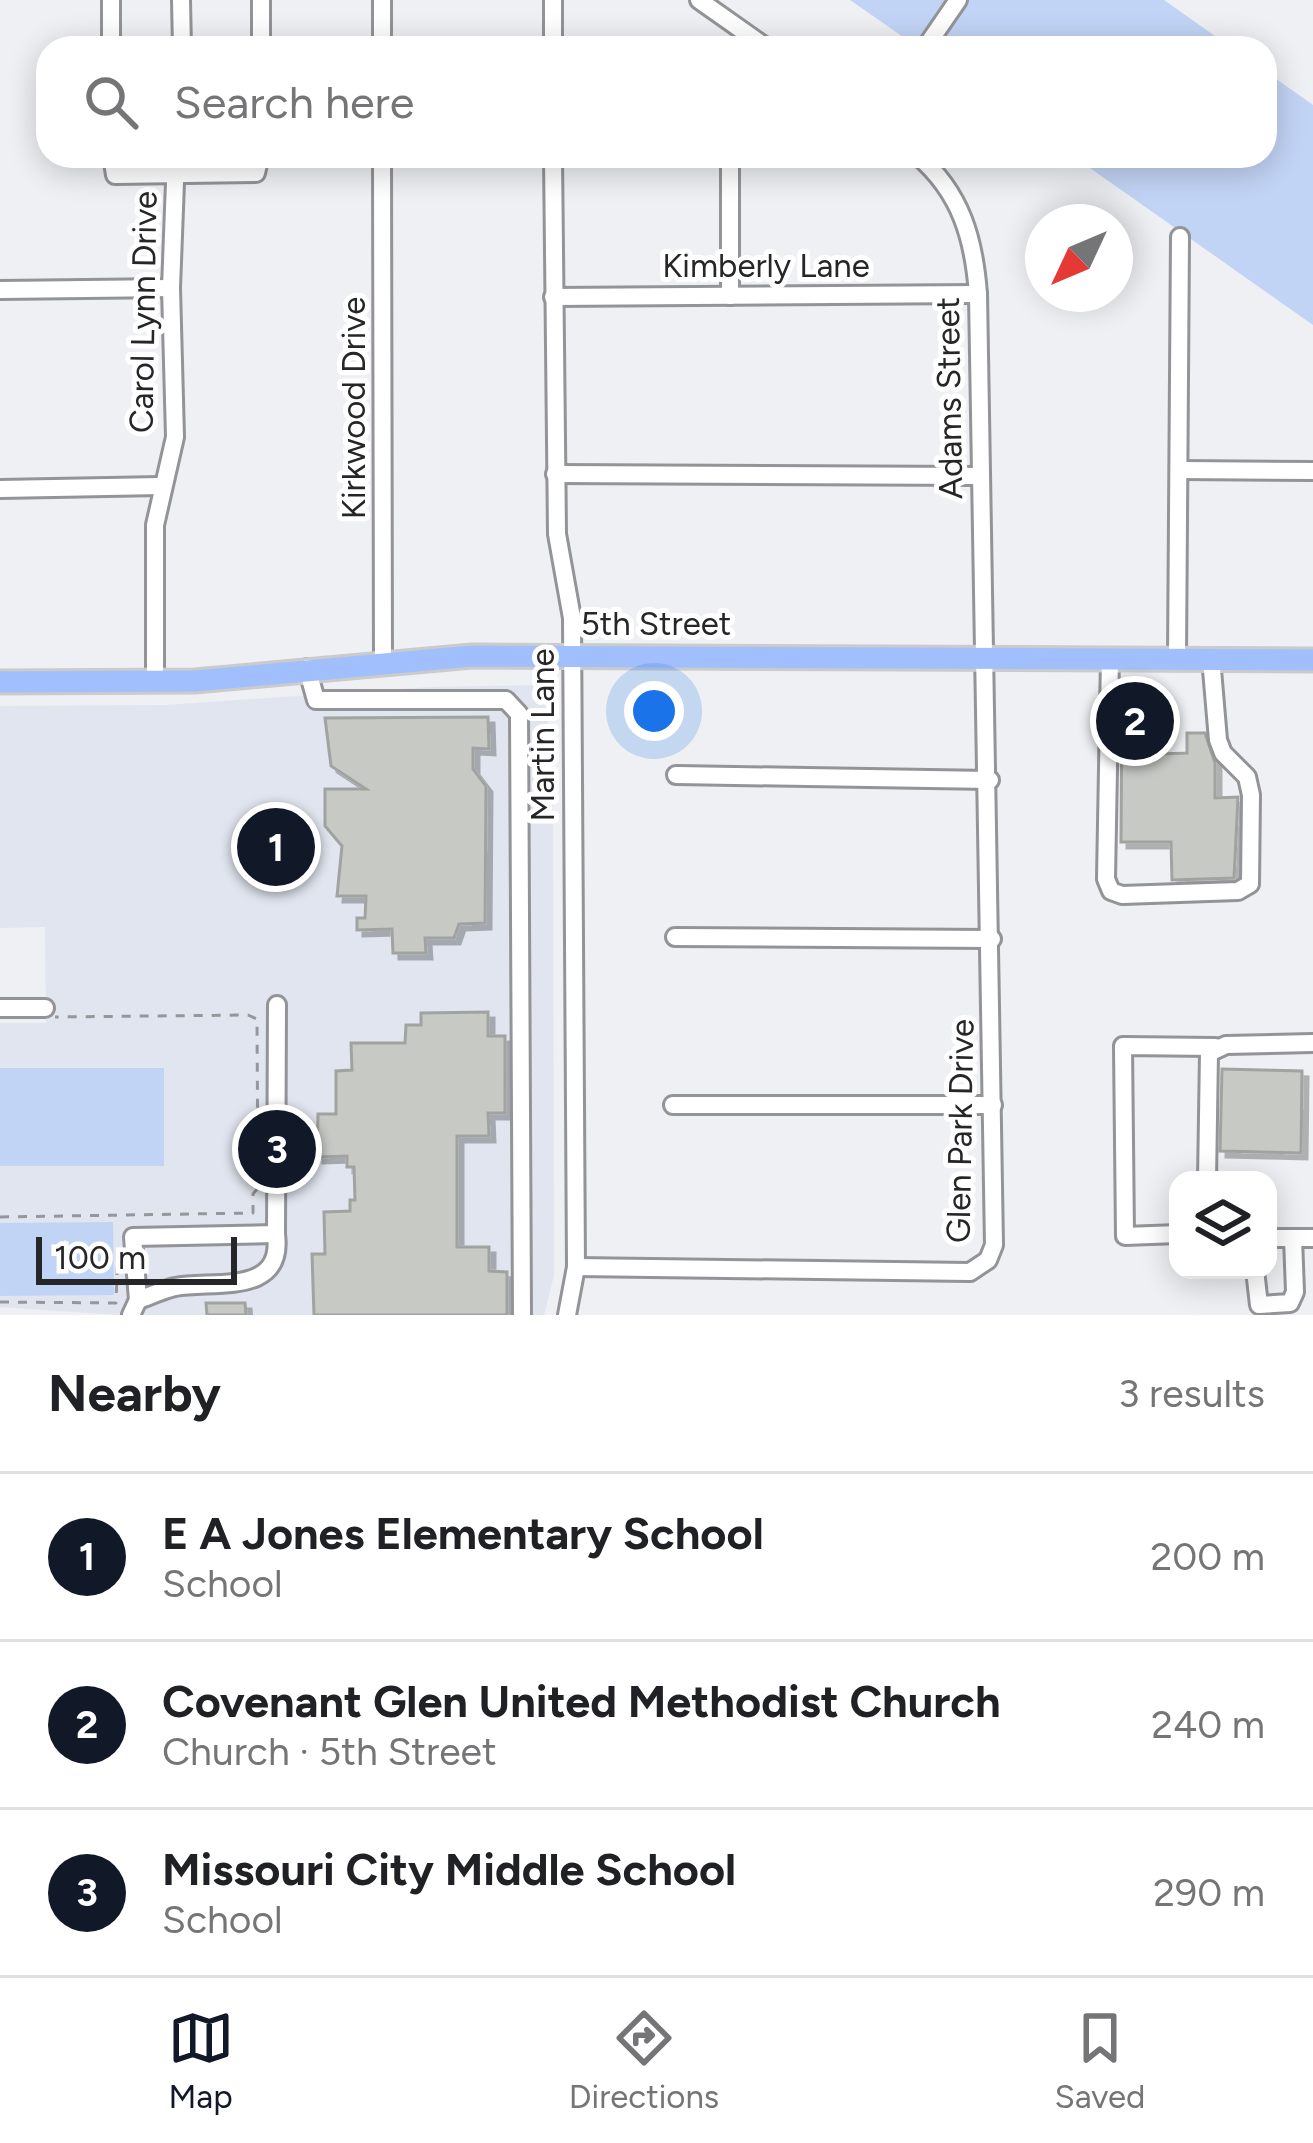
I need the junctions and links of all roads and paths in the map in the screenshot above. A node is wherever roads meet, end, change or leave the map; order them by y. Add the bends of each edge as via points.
1 (111, 0) edge
2 (181, 0) edge
3 (261, 0) edge
4 (382, 0) edge
5 (553, 0) edge
6 (699, 0) edge
7 (958, 0) edge
8 (111, 36) edge
9 (182, 36) edge
10 (261, 36) edge
11 (382, 36) edge
12 (553, 36) edge
13 (739, 36) edge
14 (933, 36) edge
15 (175, 168) edge
16 (382, 168) edge
17 (553, 168) edge
18 (730, 168) edge
19 (928, 168) edge
20 (1180, 237) dead end
21 (171, 288) junction
22 (0, 290) edge
23 (978, 294) junction
24 (554, 296) junction
25 (730, 296) junction
26 (1181, 470) junction
27 (1313, 471) edge
28 (555, 474) junction
29 (980, 476) junction
30 (161, 486) junction
31 (0, 489) edge
32 (571, 656) junction
33 (980, 658) junction
34 (1110, 658) junction
35 (1177, 658) junction
36 (1211, 658) junction
37 (383, 660) junction
38 (1313, 660) edge
39 (308, 668) junction
40 (0, 682) edge
41 (155, 682) junction
42 (676, 775) dead end
43 (990, 780) junction
44 (675, 937) dead end
45 (992, 938) junction
46 (278, 1005) dead end
47 (0, 1008) edge
48 (41, 1013) joint
49 (1313, 1043) edge
50 (1215, 1047) junction
51 (673, 1105) dead end
52 (993, 1105) junction
53 (1207, 1171) edge
54 (0, 1217) edge
55 (276, 1234) junction
56 (1169, 1234) edge
57 (118, 1237) dead end
58 (1277, 1238) edge
59 (1294, 1238) junction
60 (1313, 1238) edge
61 (576, 1267) junction
62 (1256, 1279) edge
63 (0, 1302) edge
64 (134, 1307) edge
65 (522, 1315) edge
66 (567, 1315) edge

1 - 8 street
2 - 9 street
3 - 10 street
4 - 11 street
5 - 12 street
6 - 13 street
7 - 14 street
15 - 21 street, Carol Lynn Drive
16 - 37 street, Kirkwood Drive
17 - 24 street, Martin Lane
18 - 25 street
19 - 23 street, Adams Street via 957,201
20 - 26 street
21 - 22 street
21 - 30 street, Carol Lynn Drive via 175,436
23 - 25 street, Kimberly Lane
23 - 29 street, Adams Street
24 - 25 street, Kimberly Lane
24 - 28 street, Martin Lane
26 - 27 street
26 - 35 street
28 - 29 street
28 - 32 street, Martin Lane
29 - 33 street, Adams Street
30 - 31 street
30 - 41 street, Carol Lynn Drive via 152,572
32 - 33 main road, 5th Street
32 - 37 main road, 5th Street
32 - 61 street, Martin Lane
33 - 34 main road, 5th Street
33 - 43 street, Glen Park Drive
34 - 35 main road, 5th Street
34 - 36 street via 1111,891 1238,891 1250,884 1251,795 1218,740
35 - 36 main road, 5th Street
36 - 38 main road, 5th Street
37 - 39 main road, 5th Street
39 - 41 main road, 5th Street
39 - 65 street via 316,700 506,700 519,714
40 - 41 main road, 5th Street
42 - 43 street
43 - 45 street, Glen Park Drive
44 - 45 street
45 - 52 street, Glen Park Drive
46 - 55 street
47 - 48 street
48 - 54 path via 256,1019 254,1213
49 - 50 street
50 - 53 street via 1207,1058
50 - 56 street via 1123,1046 1125,1236
51 - 52 street
52 - 61 street, Glen Park Drive via 994,1245 970,1272
55 - 64 street via 274,1264 250,1282 172,1288
55 - 64 street via 134,1237
57 - 63 path via 116,1303
58 - 59 street
59 - 60 street
59 - 62 street via 1290,1303 1259,1305
61 - 66 street, Martin Lane

